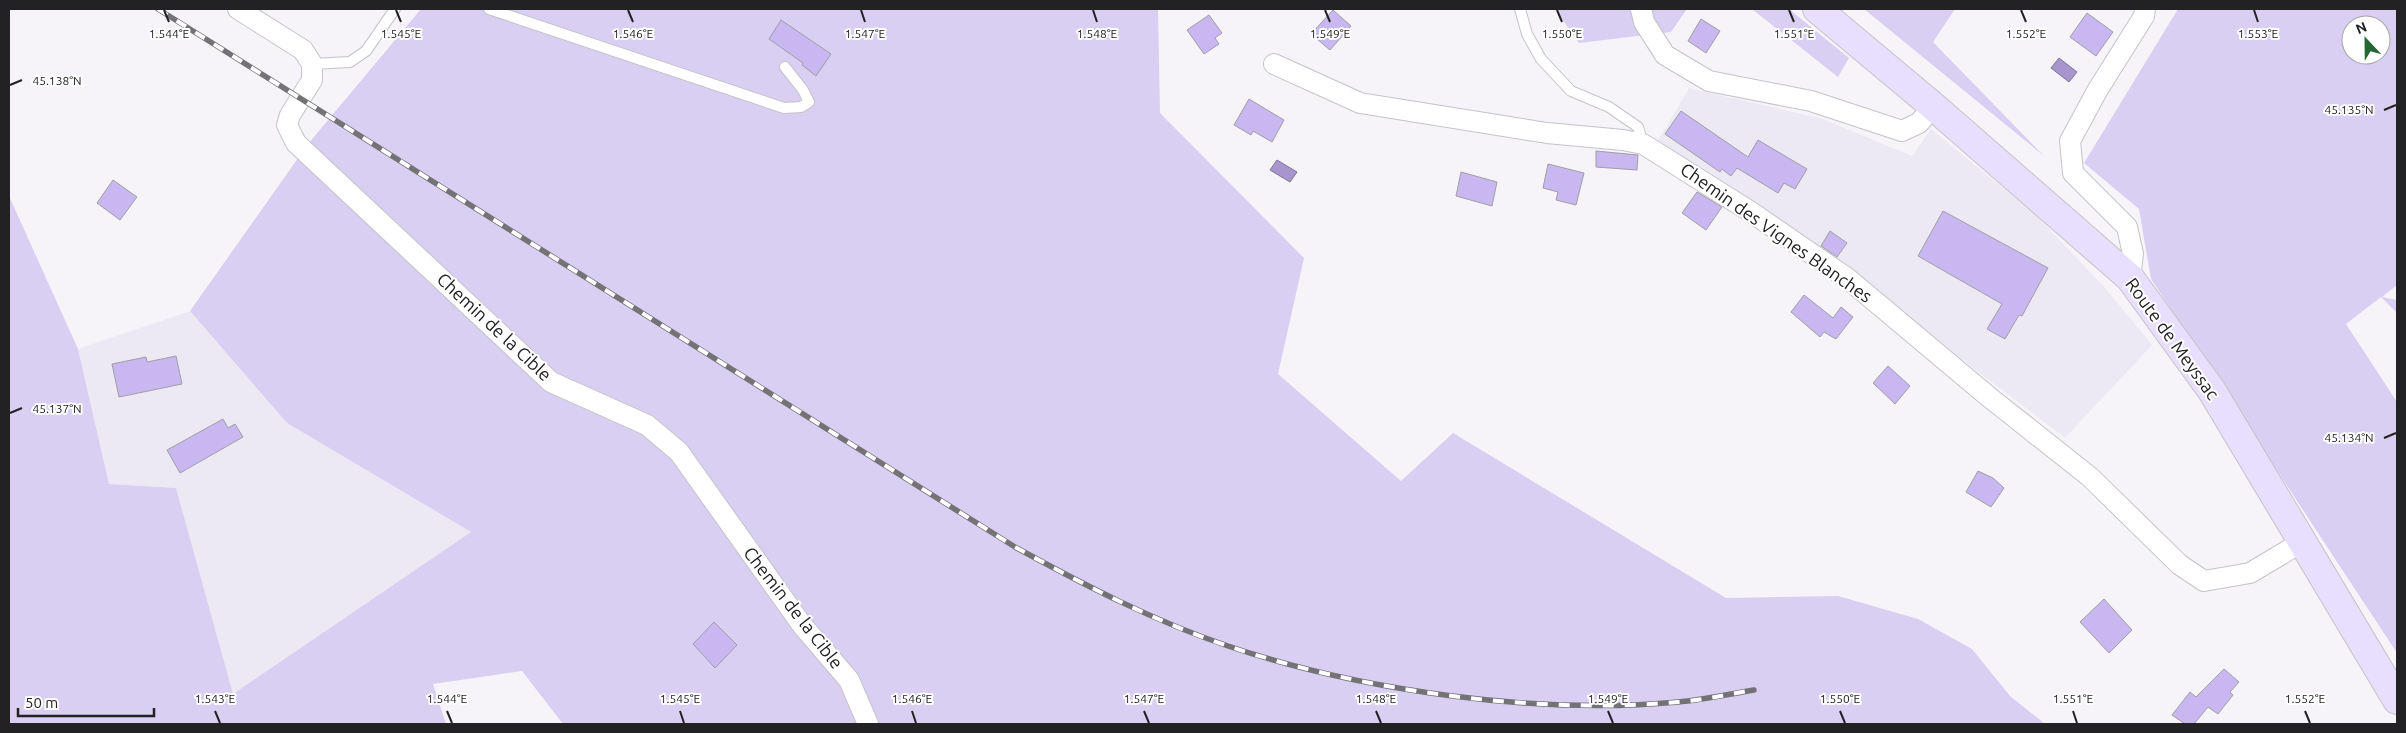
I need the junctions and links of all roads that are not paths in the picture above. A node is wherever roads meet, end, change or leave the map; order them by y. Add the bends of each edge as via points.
1 (238, 9) edge
2 (395, 9) edge
3 (489, 9) edge
4 (1520, 9) edge
5 (1641, 9) edge
6 (1817, 9) edge
7 (2144, 9) edge
8 (312, 64) junction
9 (1274, 64) dead end
10 (785, 67) dead end
11 (1933, 106) junction
12 (1644, 144) junction
13 (2130, 278) junction
14 (2302, 542) junction
15 (2397, 700) edge
16 (868, 724) edge

1 - 8 street via 304,50
2 - 8 lane via 366,51 350,62
3 - 10 lane via 784,108 801,107 809,102
4 - 12 lane via 1527,34 1541,59 1571,91 1609,107 1638,127
5 - 11 street via 1644,22 1666,55 1709,81 1811,100 1902,131 1918,123
6 - 11 main road, Route de Meyssac
7 - 13 street via 2144,16 2070,141 2073,173 2127,227 2133,254
8 - 16 street, Chemin de la Cible via 312,80 287,125 296,143 551,382 647,425 679,452 802,626 849,680
9 - 12 street, Chemin des Vignes Blanches via 1360,103 1546,133
11 - 13 main road, Route de Meyssac
12 - 14 street, Chemin des Vignes Blanches via 1846,278 2090,477 2180,565 2204,582 2250,573
13 - 14 main road, Route de Meyssac via 2212,391
14 - 15 main road, Route de Meyssac

